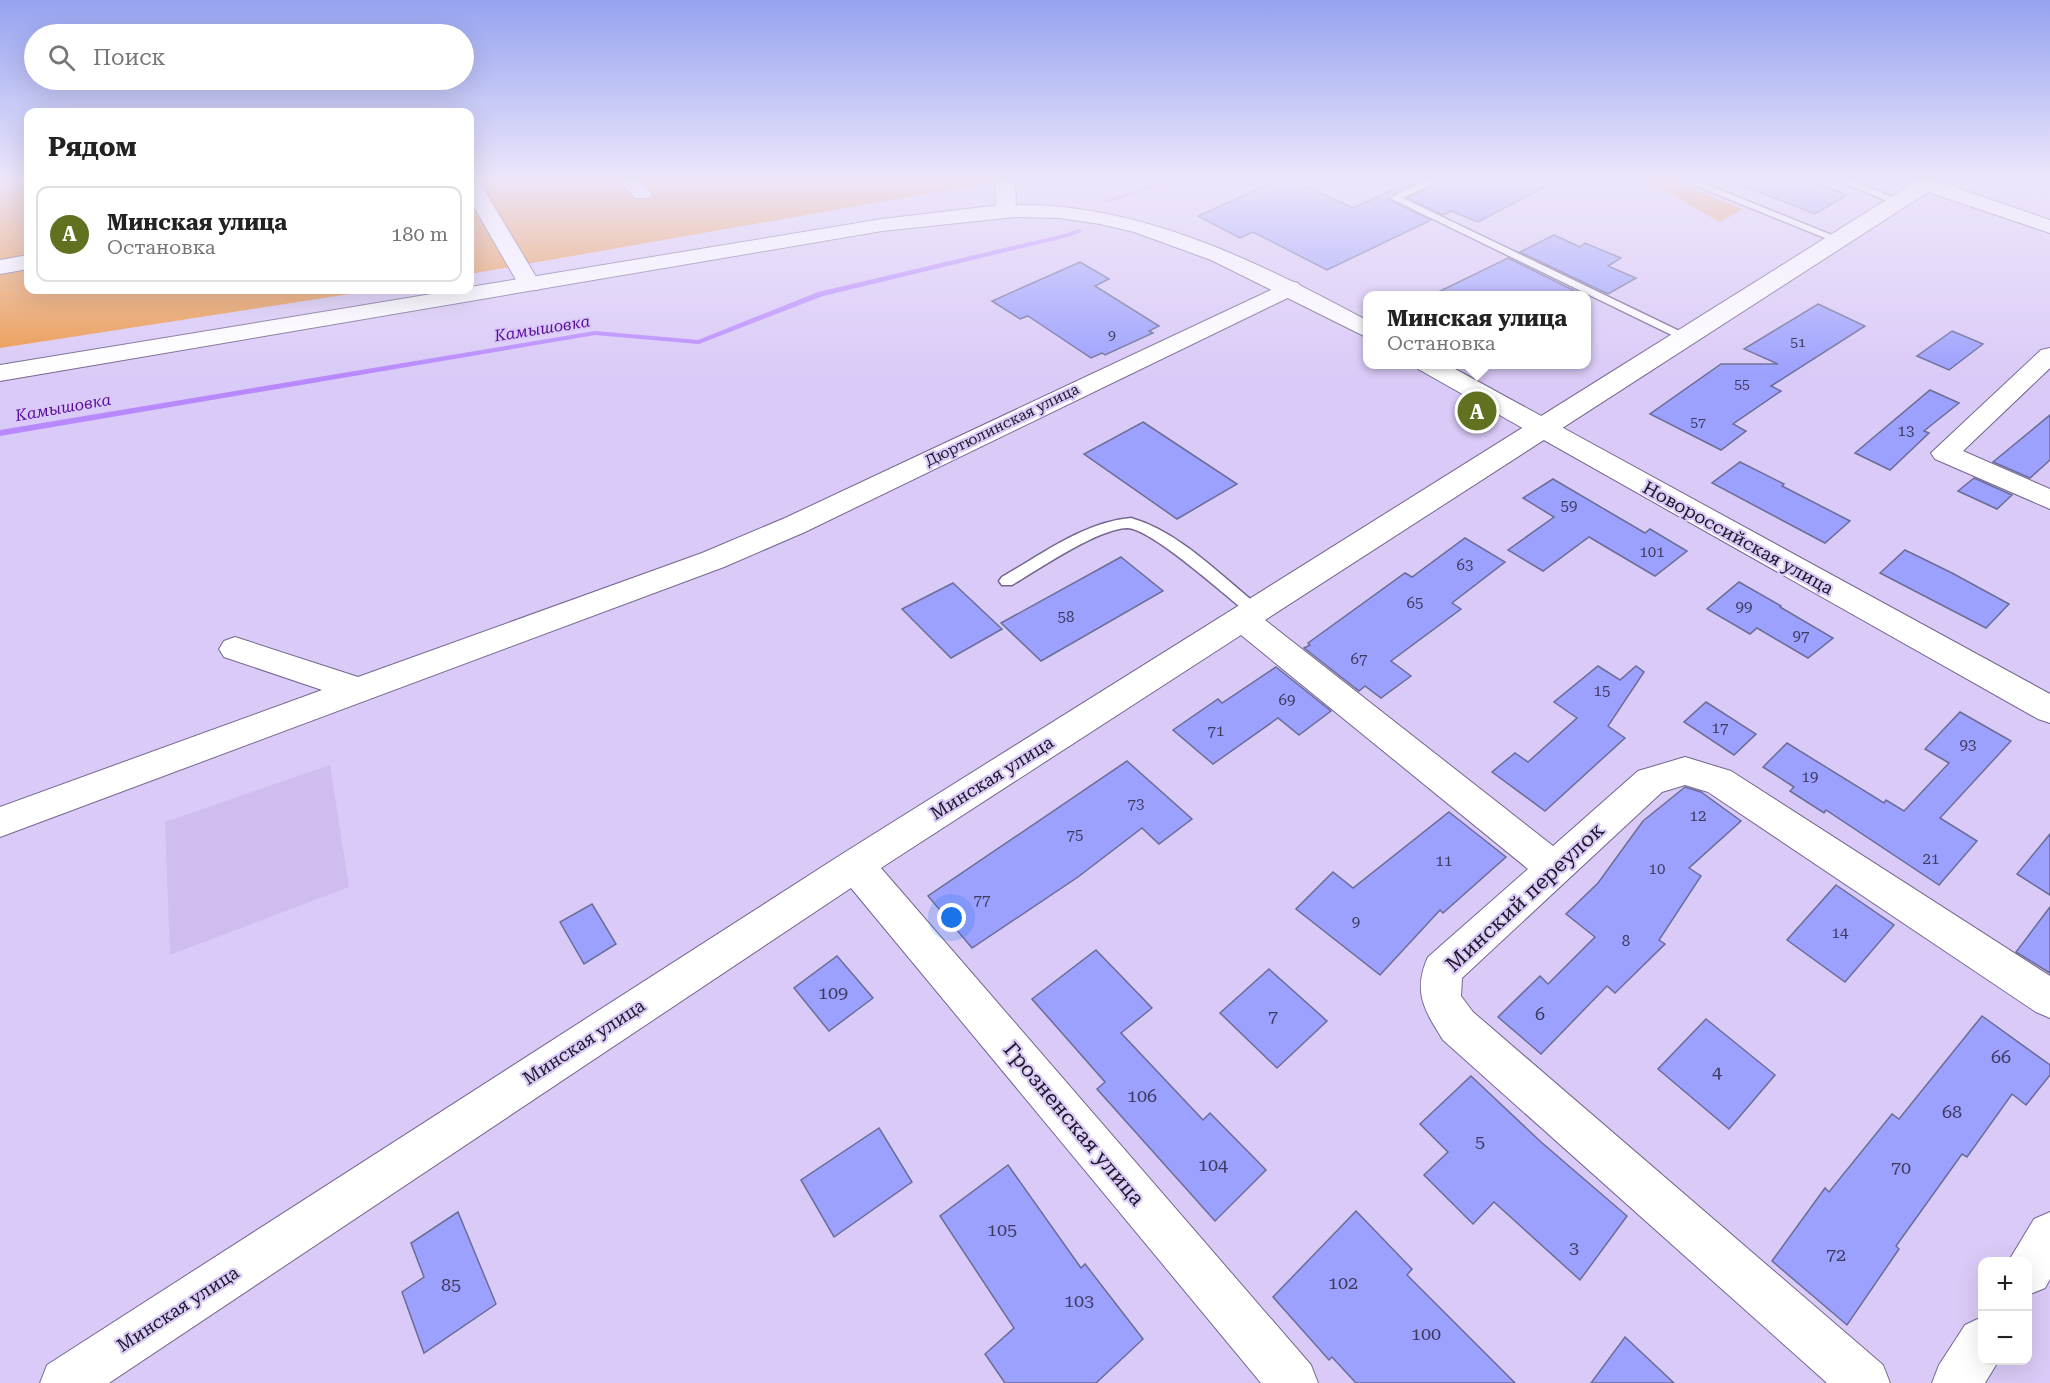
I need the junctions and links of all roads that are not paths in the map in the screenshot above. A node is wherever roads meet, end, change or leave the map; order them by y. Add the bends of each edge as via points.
1 (507, 246) edge
2 (761, 246) edge
3 (1194, 246) edge
4 (1495, 246) edge
5 (1830, 246) edge
6 (24, 263) edge
7 (0, 267) edge
8 (530, 285) junction
9 (1290, 288) junction
10 (1590, 291) edge
11 (1591, 292) edge
12 (1363, 328) edge
13 (1686, 337) junction
14 (2050, 355) edge
15 (1436, 369) edge
16 (0, 373) edge
17 (1542, 428) junction
18 (2050, 500) edge
19 (1007, 581) dead end
20 (1248, 615) junction
21 (235, 649) dead end
22 (361, 691) junction
23 (2050, 710) edge
24 (0, 822) edge
25 (855, 865) junction
26 (1554, 868) junction
27 (2050, 999) edge
28 (2050, 1236) edge
29 (2032, 1265) edge
30 (1978, 1350) edge
31 (65, 1383) edge
32 (1293, 1383) edge
33 (1865, 1383) edge
34 (1957, 1383) edge

1 - 8 street
2 - 8 street
3 - 9 street
4 - 10 lane
5 - 13 street, Минская улица
6 - 7 street
8 - 16 street
9 - 12 street
9 - 22 street, Дюртюлинская улица via 795,525 713,560
11 - 13 lane
13 - 17 street, Минская улица
14 - 18 street via 1945,453
15 - 17 street, Новороссийская улица
17 - 20 street, Минская улица
17 - 23 street, Новороссийская улица
19 - 20 lane via 1105,528 1130,523 1151,530
20 - 25 street, Минская улица
20 - 26 street
21 - 22 street
22 - 24 street, Дюртюлинская улица
25 - 31 street, Минская улица
25 - 32 street, Грозненская улица
26 - 27 street, Минский переулок via 1650,781 1685,771 1719,782
26 - 33 street, Минский переулок via 1442,970 1441,1000 1458,1026
28 - 29 street
30 - 34 street

